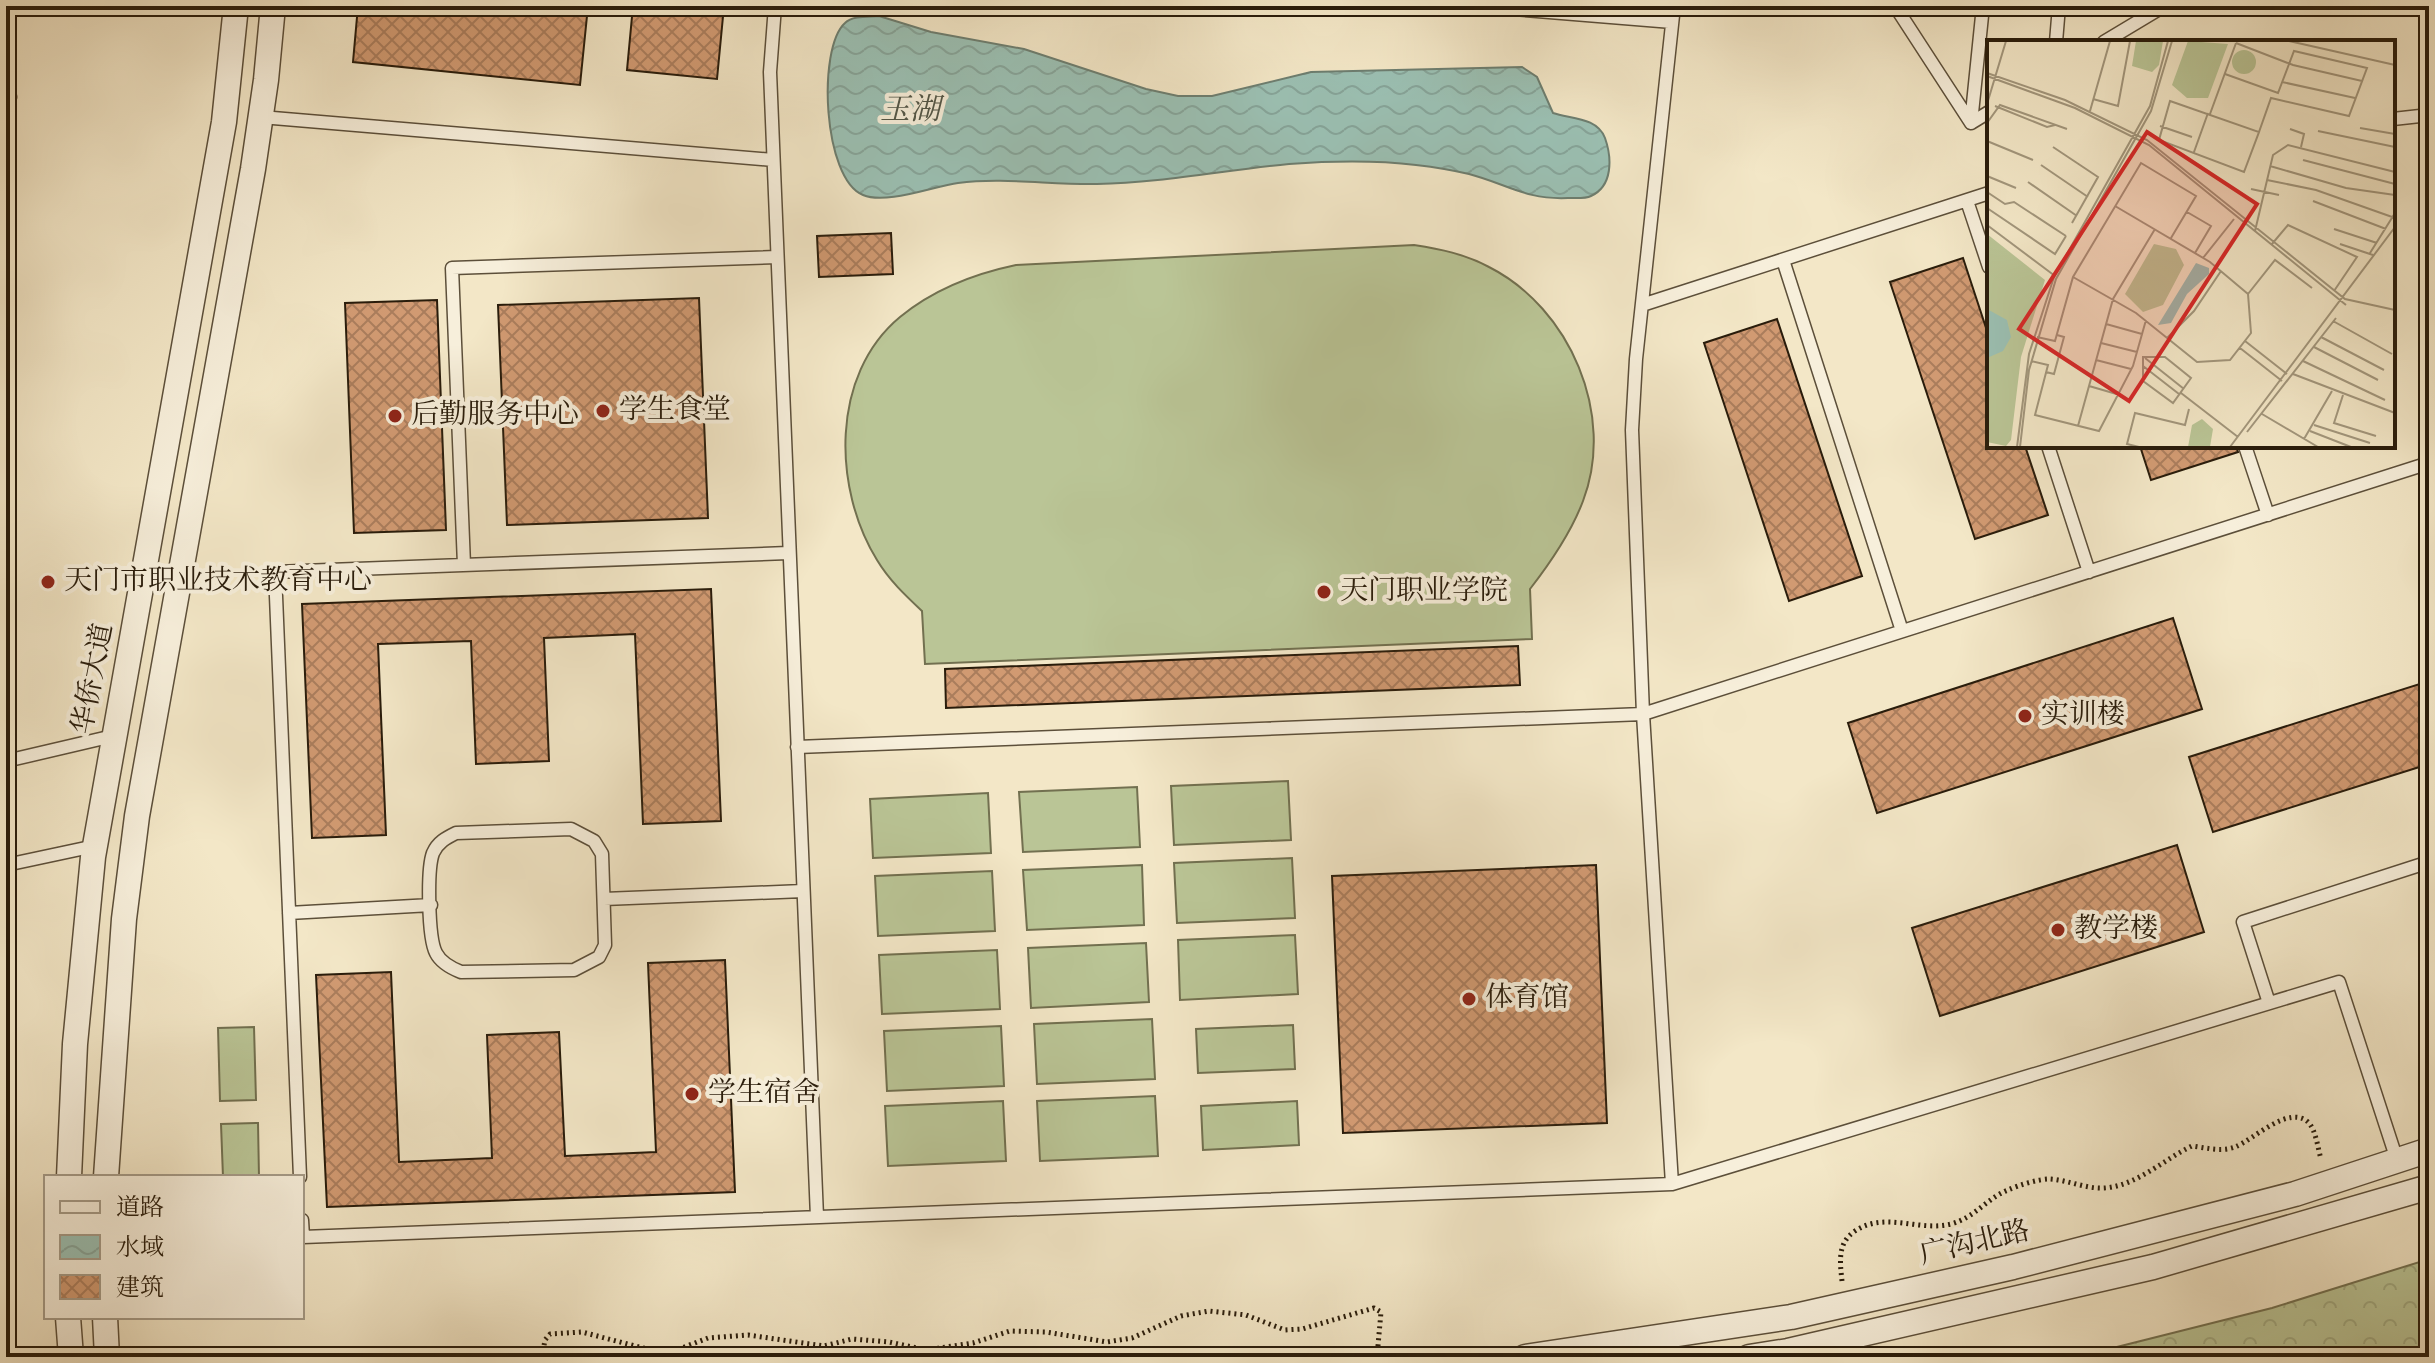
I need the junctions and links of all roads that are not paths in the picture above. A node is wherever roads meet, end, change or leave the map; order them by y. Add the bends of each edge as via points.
1 (236, 6) edge
2 (273, 6) edge
3 (775, 6) edge
4 (1476, 6) edge
5 (1674, 6) edge
6 (1895, 6) edge
7 (1983, 6) edge
8 (2059, 6) edge
9 (2164, 6) edge
10 (1672, 22) junction
11 (2056, 40) edge
12 (2107, 40) edge
13 (1987, 113) edge
14 (2429, 115) edge
15 (261, 117) junction
16 (2395, 119) edge
17 (1971, 123) junction
18 (773, 160) junction
19 (1987, 194) edge
20 (1967, 201) junction
21 (777, 257) junction
22 (1783, 260) junction
23 (1987, 261) edge
24 (1642, 305) junction
25 (2049, 448) edge
26 (2246, 448) edge
27 (2429, 463) edge
28 (2268, 515) junction
29 (788, 553) junction
30 (464, 565) junction
31 (2089, 572) junction
32 (1902, 631) junction
33 (1643, 714) junction
34 (113, 736) junction
35 (797, 747) junction
36 (6, 761) edge
37 (95, 846) junction
38 (2429, 862) edge
39 (6, 865) edge
40 (803, 891) junction
41 (604, 899) junction
42 (431, 905) junction
43 (289, 913) junction
44 (2269, 1003) junction
45 (2429, 1150) edge
46 (2397, 1160) junction
47 (69, 1175) edge
48 (106, 1175) edge
49 (300, 1175) edge
50 (1672, 1184) junction
51 (2429, 1187) edge
52 (817, 1217) junction
53 (304, 1237) edge
54 (68, 1319) edge
55 (105, 1319) edge
56 (1781, 1319) junction
57 (1771, 1355) edge
58 (71, 1357) edge
59 (107, 1357) edge
60 (1525, 1357) edge

1 - 34 street, 华侨大道 via 224,122
2 - 15 street
3 - 18 lane via 770,72
4 - 10 lane
5 - 10 lane
6 - 17 lane
7 - 17 lane
8 - 11 lane
9 - 12 lane
10 - 24 lane
13 - 17 lane
14 - 16 lane
15 - 18 lane
15 - 48 street via 137,816 124,919
18 - 21 lane
19 - 20 lane
20 - 22 lane
20 - 23 lane
21 - 29 lane
21 - 30 lane via 452,268
22 - 24 lane
22 - 32 lane
24 - 33 lane via 1632,430
25 - 31 lane
26 - 28 lane
27 - 28 lane
28 - 31 lane
29 - 30 lane
29 - 35 lane
30 - 43 lane via 275,572
31 - 32 lane
32 - 33 lane
33 - 35 lane
33 - 50 lane
34 - 36 lane
34 - 37 street, 华侨大道
35 - 40 lane
37 - 39 lane
37 - 47 street, 华侨大道 via 83,942
38 - 44 lane via 2243,922
40 - 41 lane
40 - 52 lane
41 - 42 lane via 605,945 599,957 574,970 461,972 436,954
41 - 42 lane via 602,854 594,841 571,829 456,833 443,839 430,863
42 - 43 lane
43 - 49 lane
44 - 46 lane via 2339,982
44 - 50 lane
45 - 46 street, 广沟北路
46 - 56 street, 广沟北路 via 2147,1234
50 - 52 lane
51 - 57 street via 2153,1267
52 - 53 lane
54 - 58 street
55 - 59 street
56 - 57 street
56 - 60 street, 广沟北路

